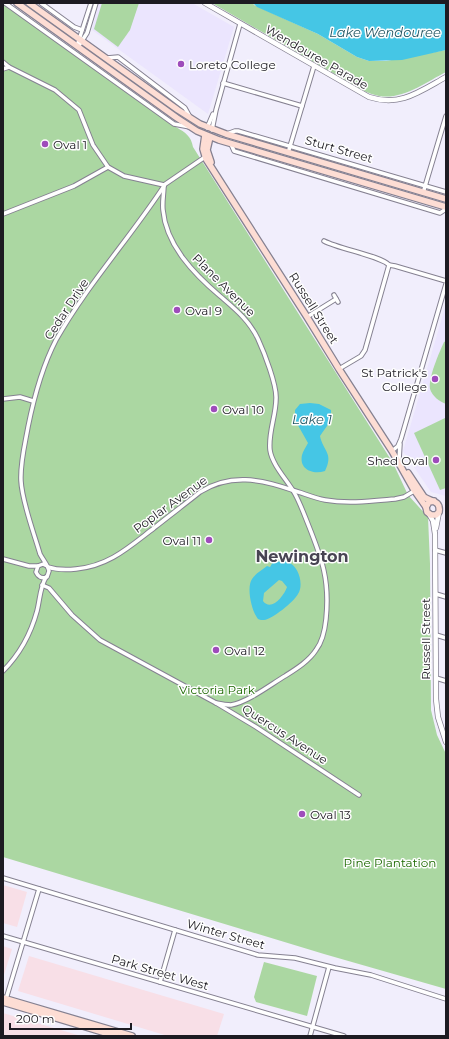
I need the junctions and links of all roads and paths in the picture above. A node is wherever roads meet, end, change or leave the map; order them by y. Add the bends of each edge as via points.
1 (5, 3) edge
2 (18, 3) edge
3 (30, 3) edge
4 (41, 3) edge
5 (91, 3) edge
6 (96, 3) edge
7 (205, 3) edge
8 (240, 24) junction
9 (82, 30) junction
10 (81, 40) junction
11 (78, 47) junction
12 (3, 62) edge
13 (314, 66) junction
14 (10, 67) junction
15 (3, 69) edge
16 (446, 77) edge
17 (117, 80) junction
18 (223, 83) junction
19 (302, 106) junction
20 (446, 116) edge
21 (210, 129) junction
22 (226, 134) junction
23 (208, 136) junction
24 (231, 144) junction
25 (290, 146) junction
26 (288, 153) junction
27 (207, 157) junction
28 (108, 168) junction
29 (164, 185) junction
30 (425, 186) junction
31 (446, 192) edge
32 (423, 193) junction
33 (446, 199) edge
34 (446, 208) edge
35 (440, 213) junction
36 (3, 214) edge
37 (446, 214) edge
38 (324, 241) dead end
39 (389, 266) junction
40 (446, 282) edge
41 (336, 299) dead end
42 (308, 317) junction
43 (339, 369) junction
44 (3, 399) edge
45 (33, 401) junction
46 (401, 441) junction
47 (395, 456) junction
48 (292, 490) junction
49 (416, 490) junction
50 (435, 502) junction
51 (446, 506) edge
52 (426, 507) junction
53 (446, 510) edge
54 (439, 512) junction
55 (429, 514) junction
56 (435, 534) junction
57 (435, 550) junction
58 (446, 553) edge
59 (40, 554) junction
60 (3, 559) edge
61 (29, 566) junction
62 (39, 566) junction
63 (48, 567) junction
64 (60, 569) junction
65 (36, 572) junction
66 (47, 576) junction
67 (40, 577) junction
68 (42, 586) junction
69 (436, 594) junction
70 (446, 597) edge
71 (436, 635) junction
72 (446, 638) edge
73 (3, 671) edge
74 (436, 678) junction
75 (446, 681) edge
76 (216, 703) junction
77 (446, 742) edge
78 (359, 796) dead end
79 (3, 878) edge
80 (39, 889) junction
81 (175, 930) junction
82 (3, 936) edge
83 (23, 942) junction
84 (330, 967) junction
85 (160, 982) junction
86 (446, 999) edge
87 (4, 1000) edge
88 (312, 1026) junction
89 (116, 1036) edge
90 (132, 1036) edge
91 (310, 1036) edge
92 (344, 1036) edge

1 - 17 street
2 - 11 main road
3 - 10 main road, Sturt Street
4 - 9 street
5 - 9 street
6 - 10 street via 87,33
7 - 8 street, Wendouree Parade
8 - 13 street, Wendouree Parade
8 - 18 street
9 - 10 street
10 - 11 street
10 - 21 main road, Sturt Street via 191,119
11 - 17 main road
12 - 14 street
13 - 16 street, Wendouree Parade via 364,95 383,101 396,101 408,97
13 - 19 street
14 - 15 street
14 - 28 street via 55,90 79,110 93,145
17 - 23 main road
18 - 19 street
18 - 21 street
19 - 25 street
20 - 30 street
21 - 22 main road, Sturt Street
21 - 23 street, Russell Street
22 - 25 street, Sturt Street via 237,130
22 - 26 main road, Sturt Street
23 - 24 main road
23 - 27 main road, Russell Street
24 - 34 main road
24 - 35 street via 234,151
25 - 26 street
25 - 30 street, Sturt Street
26 - 32 main road, Sturt Street
27 - 29 street
27 - 42 main road, Russell Street
28 - 29 street via 124,176
28 - 36 street via 74,186
29 - 45 street, Cedar Drive via 56,341
29 - 48 street, Plane Avenue via 163,210 174,244 190,267 215,293 245,318 258,340 277,398 270,451
30 - 31 street, Sturt Street
30 - 32 street
32 - 33 main road, Sturt Street
34 - 35 street
35 - 37 street
38 - 39 street via 382,260
39 - 40 street
39 - 43 street via 365,350 361,356
40 - 46 street
41 - 42 street
42 - 43 main road, Russell Street
43 - 47 main road, Russell Street
44 - 45 street via 20,397
45 - 59 street, Cedar Drive via 24,447 21,481
46 - 47 street
46 - 47 street
47 - 49 main road, Russell Street
48 - 49 street, Poplar Avenue via 320,499 341,502 395,499
48 - 64 street, Poplar Avenue via 252,480 216,483 200,492 109,560 91,567
48 - 76 street, Plane Avenue via 322,560 327,582 327,613 322,639 316,650 301,664 274,683 239,703
49 - 50 main road, Russell Street via 426,499
49 - 52 main road, Russell Street
50 - 51 main road, Russell Street
50 - 52 main road via 429,502
50 - 54 main road
52 - 55 main road
53 - 54 main road
54 - 55 main road via 435,515
54 - 56 street, Russell Street
55 - 56 street, Russell Street
56 - 57 street, Russell Street
57 - 58 street
57 - 69 street, Russell Street
59 - 62 street, Cedar Drive
59 - 63 street, Cedar Drive
60 - 61 street
61 - 62 street
61 - 65 street
62 - 63 street via 43,564
62 - 65 street
63 - 64 street, Poplar Avenue
63 - 66 street
64 - 66 street, Poplar Avenue
65 - 67 street
66 - 67 street
66 - 68 street
67 - 68 street
68 - 73 street via 29,631
68 - 76 street, Quercus Avenue via 49,588 72,615 100,640
69 - 70 street
69 - 71 street, Russell Street
71 - 72 street
71 - 74 street, Russell Street
74 - 75 street
74 - 77 street, Russell Street via 437,710
76 - 78 street, Quercus Avenue
79 - 80 street, Winter Street
80 - 81 street, Winter Street
80 - 83 street
81 - 84 street, Winter Street via 258,954 295,958
81 - 85 street
82 - 83 street, Park Street West
83 - 85 street, Park Street West
83 - 87 street
84 - 86 street, Winter Street via 372,975
84 - 88 street
85 - 88 street, Park Street West
87 - 89 main road
87 - 90 main road
88 - 91 street
88 - 92 street, Park Street West

